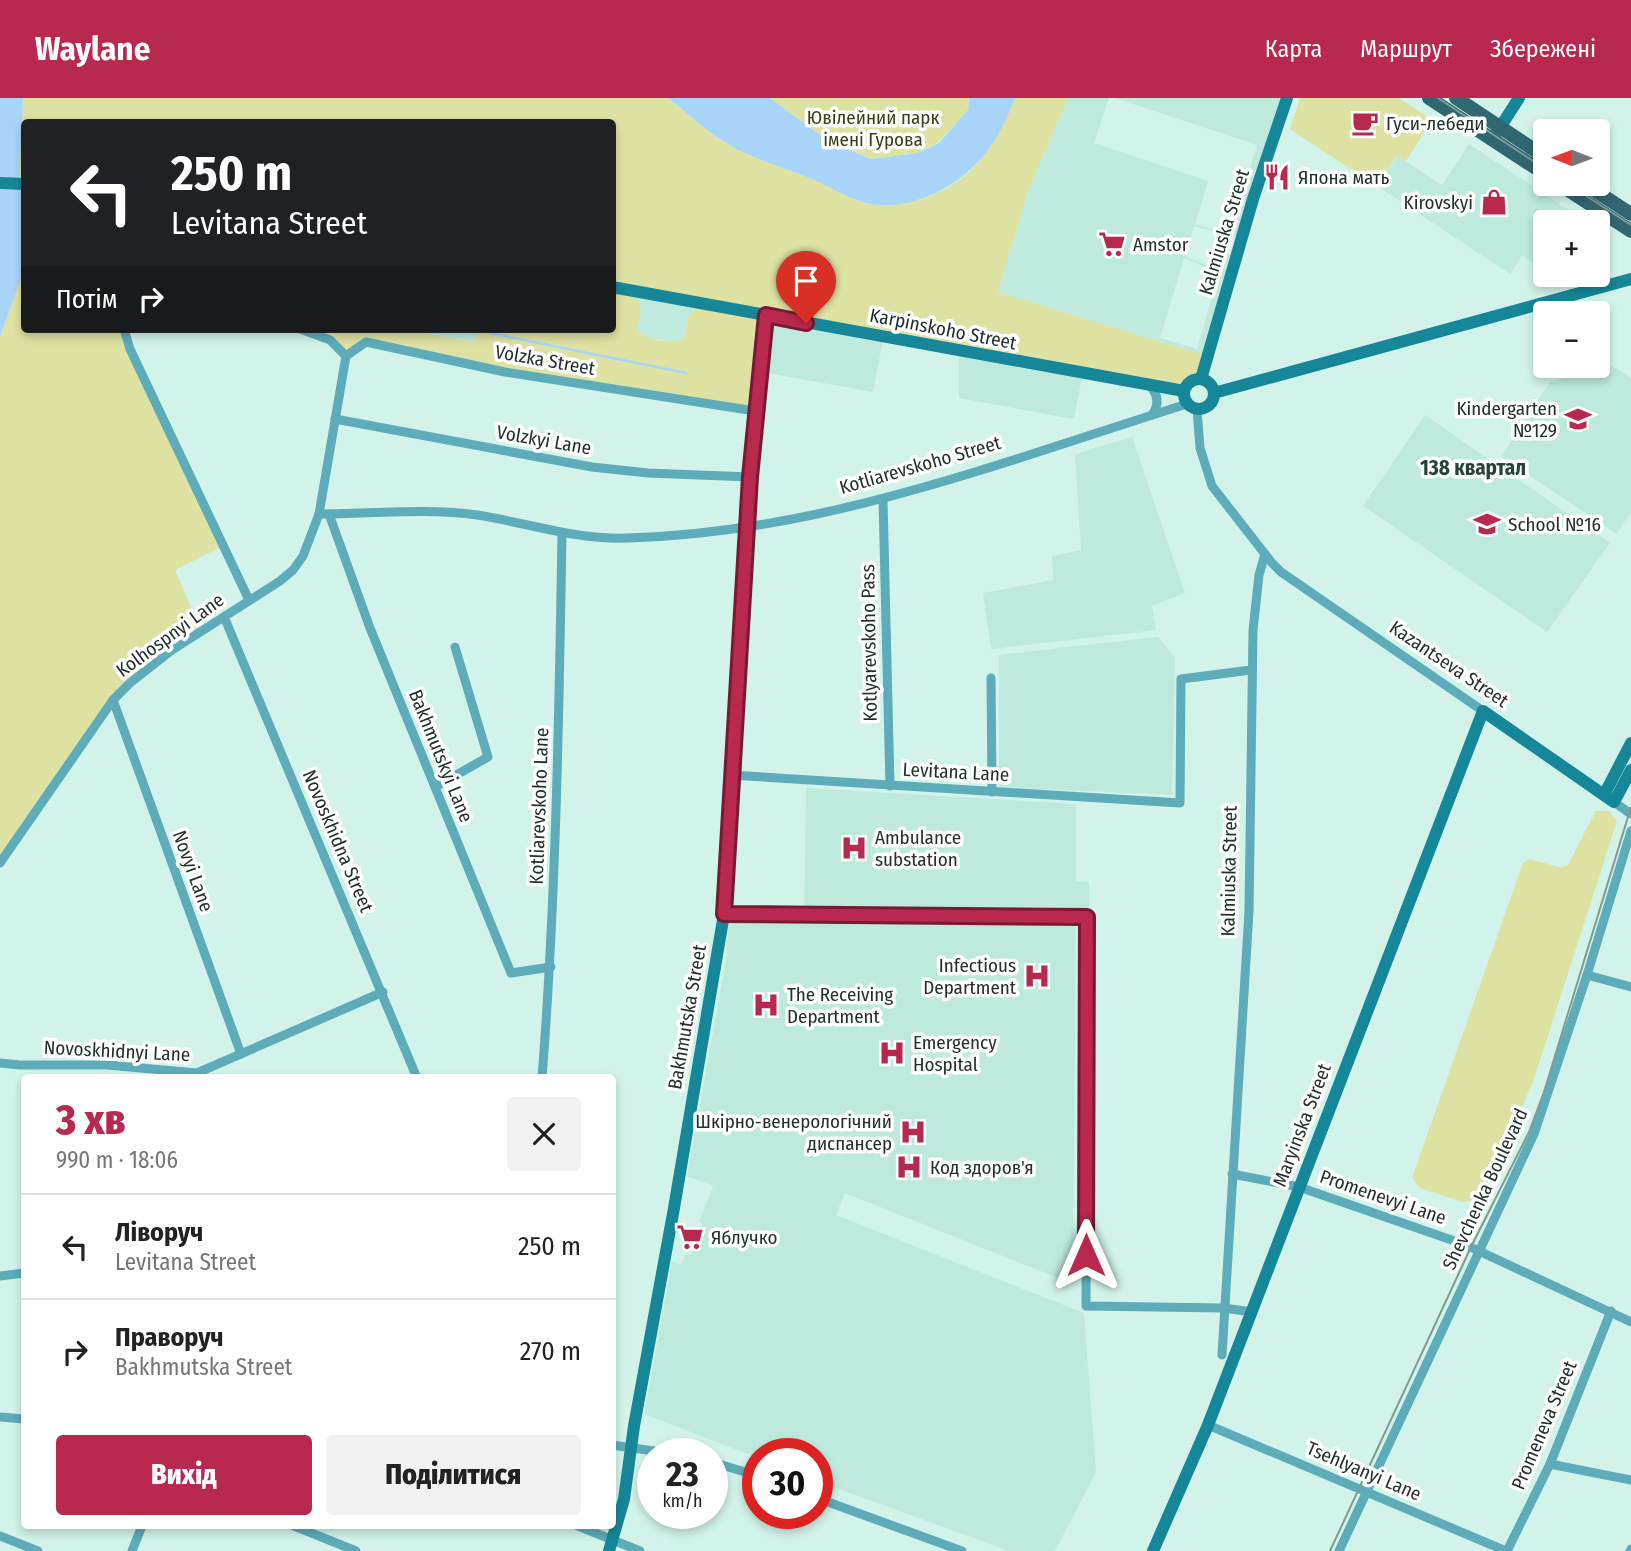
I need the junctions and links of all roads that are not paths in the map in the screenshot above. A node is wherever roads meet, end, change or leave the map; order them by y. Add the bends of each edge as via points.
1 (1287, 98) edge
2 (1429, 98) edge
3 (1455, 98) edge
4 (1519, 98) edge
5 (1496, 134) junction
6 (1533, 151) edge
7 (1533, 164) edge
8 (0, 183) edge
9 (21, 184) edge
10 (1577, 196) edge
11 (1604, 196) edge
12 (1631, 214) edge
13 (1631, 231) edge
14 (1631, 279) edge
15 (616, 288) edge
16 (766, 315) junction
17 (125, 333) edge
18 (311, 333) edge
19 (346, 356) junction
20 (1201, 379) junction
21 (1149, 385) junction
22 (1214, 393) junction
23 (1189, 401) junction
24 (755, 411) junction
25 (1152, 415) junction
26 (335, 419) junction
27 (750, 477) junction
28 (883, 500) junction
29 (324, 514) junction
30 (747, 527) junction
31 (562, 534) junction
32 (1265, 554) junction
33 (248, 600) junction
34 (225, 619) junction
35 (455, 647) dead end
36 (1251, 670) junction
37 (991, 678) dead end
38 (113, 700) junction
39 (1483, 711) junction
40 (1631, 743) edge
41 (1631, 770) edge
42 (731, 775) junction
43 (890, 786) junction
44 (435, 787) junction
45 (992, 792) junction
46 (1609, 799) junction
47 (1631, 814) edge
48 (1631, 831) edge
49 (0, 863) edge
50 (724, 914) junction
51 (551, 967) junction
52 (1587, 975) junction
53 (1631, 987) edge
54 (383, 992) junction
55 (241, 1054) junction
56 (0, 1063) edge
57 (189, 1074) edge
58 (200, 1074) edge
59 (415, 1074) edge
60 (542, 1074) edge
61 (1232, 1174) junction
62 (1299, 1187) junction
63 (1478, 1250) junction
64 (21, 1273) edge
65 (0, 1276) edge
66 (1224, 1308) junction
67 (1611, 1311) junction
68 (1252, 1312) junction
69 (1631, 1322) edge
70 (1222, 1355) dead end
71 (0, 1417) edge
72 (21, 1419) edge
73 (1208, 1426) junction
74 (616, 1445) edge
75 (632, 1447) junction
76 (637, 1448) edge
77 (1550, 1464) junction
78 (1631, 1480) edge
79 (1366, 1491) junction
80 (833, 1504) edge
81 (141, 1529) edge
82 (301, 1529) edge
83 (583, 1529) edge
84 (0, 1536) edge
85 (612, 1546) edge
86 (38, 1551) edge
87 (132, 1551) edge
88 (356, 1551) edge
89 (640, 1551) edge
90 (962, 1551) edge
91 (1153, 1551) edge
92 (1339, 1551) edge
93 (1506, 1551) edge

1 - 20 street, Kalmiuska Street
2 - 5 main road
3 - 5 main road
4 - 5 street
5 - 6 main road
5 - 7 main road
8 - 9 street
10 - 13 main road
11 - 12 main road
14 - 22 street
15 - 16 street, Karpinskoho Street
16 - 21 street, Karpinskoho Street
16 - 24 street, Bakhmutska Street
17 - 33 street
18 - 19 street via 330,340
19 - 24 street, Volzka Street via 366,342 505,372
19 - 26 street, Kolhospnyi Lane
20 - 22 street via 1210,383
20 - 23 street via 1190,382
21 - 23 street, Karpinskoho Street
21 - 25 street via 1157,399
22 - 23 street via 1208,406
23 - 25 street, Kotliarevskoho Street
23 - 32 street via 1212,486
24 - 27 street, Bakhmutska Street
25 - 28 street, Kotliarevskoho Street
26 - 27 street, Volzkyi Lane via 592,467
26 - 29 street, Kolhospnyi Lane
27 - 30 street, Bakhmutska Street
28 - 30 street, Kotliarevskoho Street
28 - 43 street, Kotlyarevskoho Pass
29 - 31 street, Kotliarevskoho Street via 479,515
29 - 33 street, Kolhospnyi Lane via 293,570
29 - 44 street, Bakhmutskyi Lane
30 - 31 street, Kotliarevskoho Street via 627,538
30 - 42 street, Bakhmutska Street
31 - 51 street, Kotliarevskoho Lane
32 - 36 street, Kalmiuska Street
32 - 39 street, Kazantseva Street via 1281,572
33 - 34 street, Kolhospnyi Lane
34 - 38 street, Kolhospnyi Lane via 172,650
34 - 54 street, Novoskhidna Street
35 - 44 street via 488,757
36 - 45 street, Levitana Lane via 1181,678 1180,803
36 - 61 street, Kalmiuska Street via 1249,911
37 - 45 street
38 - 49 street, Kolhospnyi Lane
38 - 55 street, Novyi Lane
39 - 46 street, Kazantseva Street
39 - 62 street, Maryinska Street
40 - 46 street
41 - 46 street
42 - 43 street, Levitana Lane
42 - 50 street, Bakhmutska Street
43 - 45 street, Levitana Lane
44 - 51 street, Bakhmutskyi Lane via 511,973
46 - 47 street
48 - 52 street, Shevchenka Boulevard
50 - 66 street via 1087,917 1086,1306
50 - 75 street, Bakhmutska Street
51 - 60 street, Kotliarevskoho Lane
52 - 53 street
52 - 63 street, Shevchenka Boulevard via 1534,1134
54 - 55 street, Novoskhidnyi Lane
54 - 59 street, Novoskhidna Street
55 - 58 street, Novoskhidnyi Lane
56 - 57 street, Novoskhidnyi Lane via 107,1065
61 - 62 street, Promenevyi Lane
61 - 66 street, Kalmiuska Street
62 - 63 street, Promenevyi Lane
62 - 68 street, Maryinska Street
63 - 67 street, Promenevyi Lane
63 - 79 street, Shevchenka Boulevard
64 - 65 street
66 - 68 street
66 - 70 street, Kalmiuska Street
67 - 69 street, Promenevyi Lane
67 - 77 street, Promeneva Street
68 - 73 street, Maryinska Street
71 - 72 street
73 - 79 street, Tsehlyanyi Lane
73 - 91 street, Maryinska Street
74 - 75 street
75 - 76 street
75 - 85 street, Bakhmutska Street
77 - 78 street
77 - 93 street, Promeneva Street
79 - 92 street, Shevchenka Boulevard
79 - 93 street, Tsehlyanyi Lane
80 - 90 street
81 - 87 street
82 - 88 street
83 - 85 street
84 - 86 street
85 - 89 street

